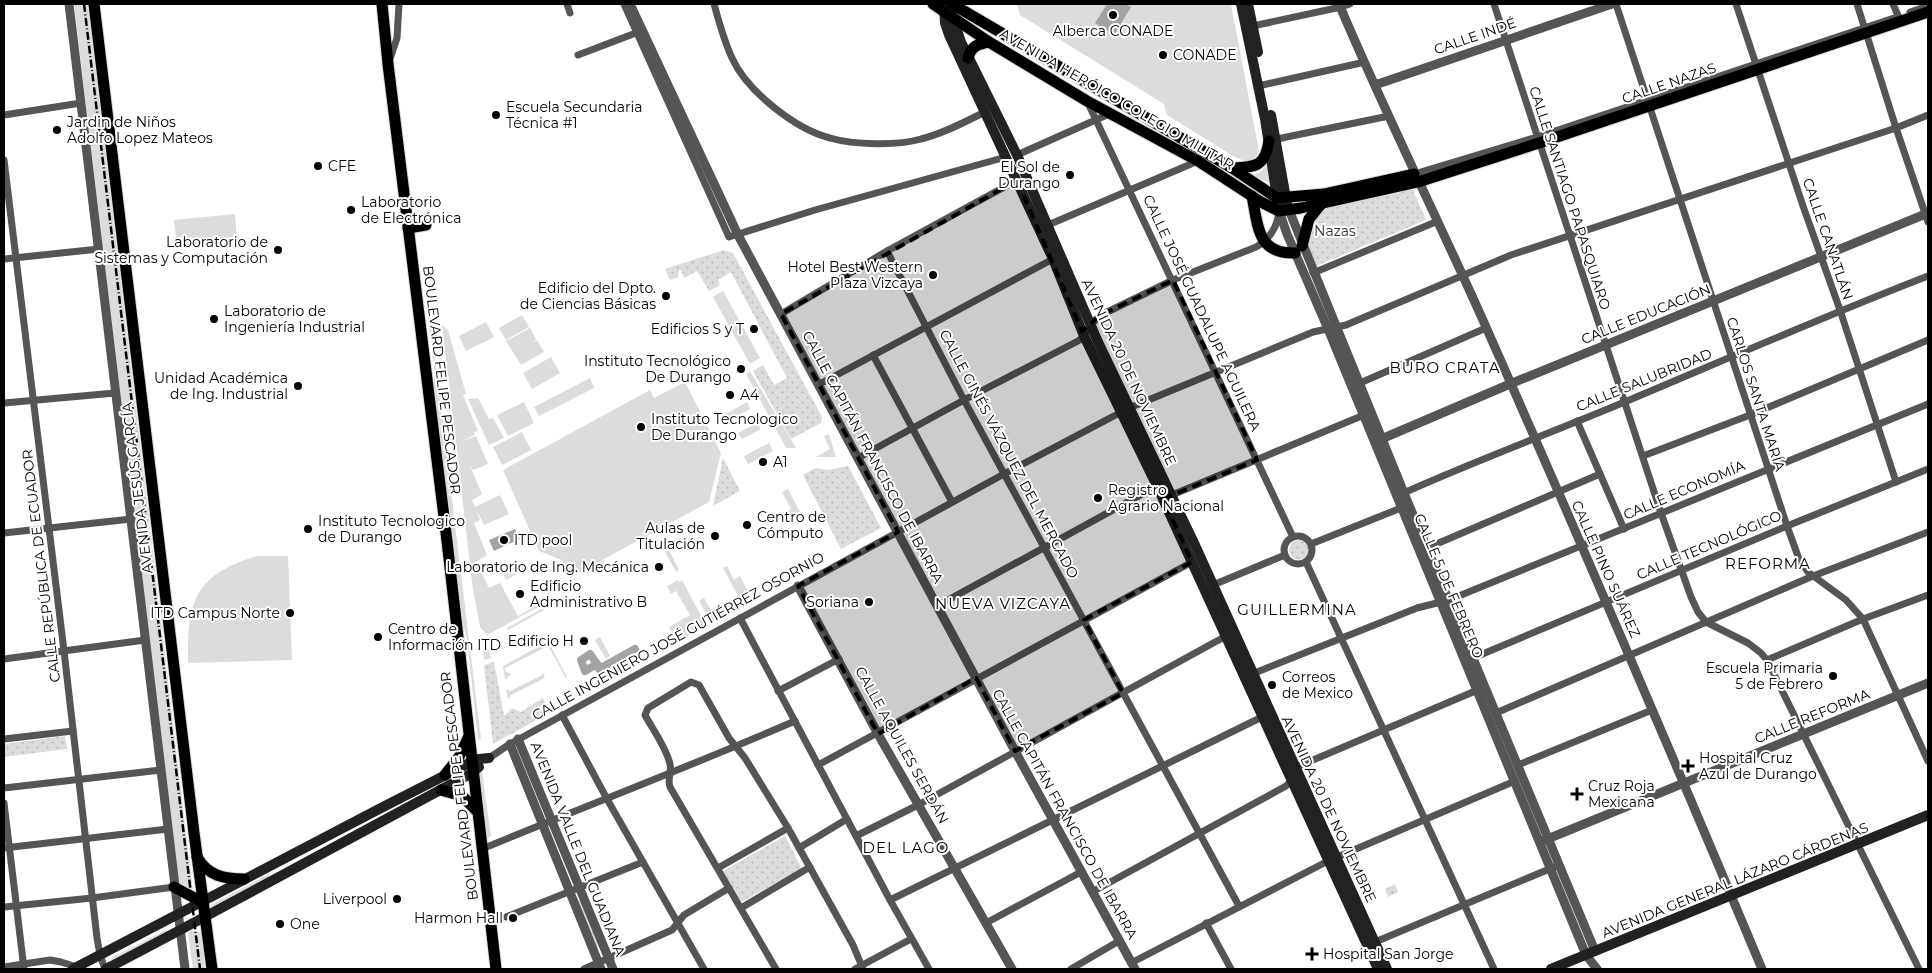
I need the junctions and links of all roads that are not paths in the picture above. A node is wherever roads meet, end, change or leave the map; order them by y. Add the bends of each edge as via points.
1 (69, 4) edge
2 (94, 4) edge
3 (382, 4) edge
4 (398, 4) edge
5 (567, 4) edge
6 (624, 4) edge
7 (630, 4) edge
8 (714, 4) edge
9 (933, 4) edge
10 (1241, 4) edge
11 (1248, 4) edge
12 (1350, 4) edge
13 (1494, 4) edge
14 (1612, 4) edge
15 (1616, 4) edge
16 (1736, 4) edge
17 (1857, 4) edge
18 (1893, 4) edge
19 (1340, 6) edge
20 (1928, 6) edge
21 (949, 8) edge
22 (1928, 12) edge
23 (570, 13) dead end
24 (1899, 18) junction
25 (1249, 27) junction
26 (1865, 30) junction
27 (640, 32) junction
28 (1505, 40) junction
29 (989, 42) junction
30 (578, 55) dead end
31 (1365, 62) junction
32 (967, 63) junction
33 (388, 64) junction
34 (1757, 66) junction
35 (1261, 85) junction
36 (1375, 85) junction
37 (1087, 101) junction
38 (81, 103) junction
39 (1648, 103) junction
40 (985, 112) junction
41 (1110, 114) junction
42 (4, 115) edge
43 (1928, 115) edge
44 (1389, 116) junction
45 (1097, 120) junction
46 (1896, 128) junction
47 (1272, 140) junction
48 (1538, 140) junction
49 (1017, 155) junction
50 (1006, 157) junction
51 (4, 160) edge
52 (1198, 161) junction
53 (1789, 162) junction
54 (1232, 168) junction
55 (1416, 178) junction
56 (1017, 180) junction
57 (1131, 190) junction
58 (1252, 196) junction
59 (1281, 198) junction
60 (1680, 198) junction
61 (1322, 203) junction
62 (1284, 210) junction
63 (1927, 216) edge
64 (1438, 221) junction
65 (426, 225) dead end
66 (1048, 225) junction
67 (408, 228) junction
68 (738, 235) junction
69 (1569, 235) junction
70 (1264, 242) junction
71 (99, 249) junction
72 (1299, 250) junction
73 (887, 251) junction
74 (1821, 257) junction
75 (16, 258) junction
76 (4, 259) edge
77 (1053, 259) junction
78 (1314, 273) junction
79 (1462, 274) junction
80 (1928, 276) edge
81 (1173, 280) junction
82 (1712, 301) junction
83 (1840, 310) junction
84 (780, 314) junction
85 (1091, 323) junction
86 (926, 327) junction
87 (1332, 328) junction
88 (1486, 328) junction
89 (1084, 336) junction
90 (1928, 340) edge
91 (1606, 345) junction
92 (873, 355) junction
93 (1731, 357) junction
94 (1859, 369) junction
95 (1215, 372) junction
96 (1360, 383) junction
97 (1510, 384) junction
98 (818, 385) junction
99 (115, 393) junction
100 (34, 399) junction
101 (964, 400) junction
102 (1625, 402) junction
103 (4, 403) edge
104 (1928, 404) edge
105 (1124, 410) junction
106 (1750, 414) junction
107 (1364, 415) junction
108 (1577, 421) junction
109 (1877, 425) junction
110 (912, 428) junction
111 (1534, 438) junction
112 (1379, 440) junction
113 (1644, 456) junction
114 (858, 458) junction
115 (1257, 460) junction
116 (1768, 469) junction
117 (1928, 469) edge
118 (1004, 474) junction
119 (1600, 474) junction
120 (1896, 482) junction
121 (1157, 486) junction
122 (1558, 493) junction
123 (1400, 494) junction
124 (1172, 495) junction
125 (952, 502) junction
126 (1405, 506) junction
127 (1661, 513) junction
128 (131, 519) junction
129 (1786, 526) junction
130 (48, 528) junction
131 (1624, 529) junction
132 (898, 532) junction
133 (1928, 532) edge
134 (4, 533) edge
135 (1294, 536) junction
136 (1311, 544) junction
137 (1581, 546) junction
138 (1044, 547) junction
139 (1427, 548) junction
140 (1285, 555) junction
141 (1192, 562) junction
142 (1306, 562) junction
143 (1681, 570) junction
144 (1813, 576) junction
145 (1213, 585) junction
146 (798, 586) junction
147 (1928, 595) edge
148 (1445, 601) junction
149 (1605, 602) junction
150 (937, 606) junction
151 (740, 618) junction
152 (1863, 619) junction
153 (1084, 620) junction
154 (1706, 622) junction
155 (1226, 636) junction
156 (1341, 639) junction
157 (145, 640) junction
158 (64, 651) junction
159 (1629, 656) junction
160 (1473, 658) junction
161 (4, 659) edge
162 (839, 659) junction
163 (1767, 660) junction
164 (1252, 674) junction
165 (976, 678) junction
166 (1928, 683) edge
167 (1482, 689) junction
168 (778, 691) junction
169 (1123, 692) junction
170 (1899, 696) junction
171 (1652, 710) junction
172 (1496, 713) junction
173 (562, 715) junction
174 (1262, 717) junction
175 (795, 721) junction
176 (1383, 730) junction
177 (73, 731) junction
178 (878, 734) junction
179 (1802, 734) junction
180 (468, 738) junction
181 (4, 739) edge
182 (514, 742) junction
183 (736, 747) junction
184 (1016, 751) junction
185 (489, 758) joint
186 (1928, 762) edge
187 (818, 765) junction
188 (1518, 765) junction
189 (1163, 766) junction
190 (472, 768) junction
191 (1296, 769) junction
192 (161, 770) junction
193 (670, 774) junction
194 (445, 775) junction
195 (79, 780) junction
196 (1291, 781) junction
197 (1515, 781) junction
198 (1684, 782) junction
199 (4, 788) edge
200 (440, 790) junction
201 (607, 798) junction
202 (4, 803) edge
203 (918, 805) junction
204 (477, 811) junction
205 (1928, 815) edge
206 (847, 819) junction
207 (1425, 819) junction
208 (552, 820) junction
209 (1053, 820) junction
210 (542, 823) junction
211 (788, 828) junction
212 (168, 829) junction
213 (1200, 833) junction
214 (856, 836) junction
215 (86, 838) junction
216 (1544, 840) junction
217 (1856, 845) junction
218 (6, 847) edge
219 (799, 848) junction
220 (482, 849) junction
221 (196, 855) junction
222 (1332, 859) junction
223 (643, 862) junction
224 (810, 867) junction
225 (954, 867) junction
226 (1555, 867) junction
227 (718, 868) junction
228 (1081, 872) junction
229 (244, 880) junction
230 (174, 888) junction
231 (580, 888) junction
232 (730, 888) junction
233 (570, 892) junction
234 (1092, 892) junction
235 (1731, 896) junction
236 (92, 898) junction
237 (890, 900) junction
238 (202, 902) junction
239 (16, 905) junction
240 (1464, 905) junction
241 (1239, 906) junction
242 (4, 907) edge
243 (741, 908) junction
244 (178, 915) junction
245 (506, 917) dead end
246 (205, 918) junction
247 (986, 923) junction
248 (1206, 923) junction
249 (678, 924) junction
250 (180, 931) junction
251 (911, 938) junction
252 (1119, 941) junction
253 (1375, 942) junction
254 (1590, 953) junction
255 (100, 955) junction
256 (608, 958) junction
257 (121, 966) edge
258 (600, 966) edge
259 (1133, 966) edge
260 (4, 967) edge
261 (23, 967) edge
262 (75, 968) edge
263 (860, 968) edge
264 (105, 969) edge
265 (185, 969) edge
266 (212, 969) edge
267 (496, 969) edge
268 (584, 969) edge
269 (613, 969) edge
270 (704, 969) edge
271 (776, 969) edge
272 (929, 969) edge
273 (1012, 969) edge
274 (1071, 969) edge
275 (1231, 969) edge
276 (1378, 969) edge
277 (1388, 969) edge
278 (1494, 969) edge
279 (1551, 969) edge
280 (1597, 969) edge
281 (1762, 969) edge
282 (1918, 969) edge

1 - 38 street, AVENIDA JESÚS GARCÍA
2 - 221 main road, AVENIDA JESÚS GARCÍA
3 - 33 main road, BOULEVARD FELIPE PESCADOR
4 - 33 street via 396,38
5 - 23 street
6 - 27 street
7 - 27 street, CALLE CAPITÁN FRANCISCO DE IBARRA
8 - 40 street via 732,60 750,85 774,108 830,138 878,144 921,140
9 - 21 main road, AVENIDA HERÓICO COLEGIO MILITAR
10 - 25 main road
11 - 25 main road
12 - 19 street
13 - 28 street, CALLE SANTIAGO PAPASQUIARO
14 - 28 street, CALLE INDÉ
15 - 39 street, CARLOS SANTA MARÍA
16 - 34 street, CALLE CANATLÁN
17 - 26 street
18 - 24 street
19 - 25 street
19 - 31 street, CALLE PINO SUÁREZ
20 - 24 street
21 - 29 main road, AVENIDA HERÓICO COLEGIO MILITAR
21 - 32 main road, AVENIDA 20 DE NOVIEMBRE
21 - 54 main road, AVENIDA HERÓICO COLEGIO MILITAR
22 - 24 main road, CALLE NAZAS
24 - 26 main road, CALLE NAZAS
25 - 35 main road
26 - 34 main road, CALLE NAZAS
26 - 46 street
27 - 30 street
27 - 68 street, CALLE CAPITÁN FRANCISCO DE IBARRA
27 - 68 street via 729,237
28 - 36 street, CALLE INDÉ
28 - 48 street, CALLE SANTIAGO PAPASQUIARO
29 - 32 main road via 972,48
29 - 37 main road, AVENIDA HERÓICO COLEGIO MILITAR
31 - 35 street
31 - 36 street, CALLE PINO SUÁREZ
32 - 40 main road, AVENIDA 20 DE NOVIEMBRE
32 - 49 main road, AVENIDA 20 DE NOVIEMBRE
33 - 67 main road, BOULEVARD FELIPE PESCADOR
34 - 39 main road, CALLE NAZAS
34 - 53 street, CALLE CANATLÁN
35 - 47 main road
36 - 44 street, CALLE PINO SUÁREZ
37 - 41 main road, AVENIDA HERÓICO COLEGIO MILITAR
37 - 45 street, CALLE JOSÉ GUADALUPE AGUILERA
38 - 42 street
38 - 71 street, AVENIDA JESÚS GARCÍA
39 - 48 main road, CALLE NAZAS
39 - 60 street, CARLOS SANTA MARÍA
40 - 50 main road, AVENIDA 20 DE NOVIEMBRE
41 - 45 street
41 - 52 main road, AVENIDA HERÓICO COLEGIO MILITAR
43 - 46 street, CALLE INGENIERO JOSÉ GUTIÉRREZ OSORNIO
44 - 47 street
44 - 55 street, CALLE PINO SUÁREZ
45 - 49 street
45 - 57 street, CALLE JOSÉ GUADALUPE AGUILERA
46 - 53 street, CALLE INGENIERO JOSÉ GUTIÉRREZ OSORNIO
46 - 63 street
47 - 54 main road via 1263,161
47 - 59 main road
48 - 55 main road, CALLE NAZAS
48 - 69 street, CALLE SANTIAGO PAPASQUIARO
49 - 66 main road, AVENIDA 20 DE NOVIEMBRE
50 - 56 main road, AVENIDA 20 DE NOVIEMBRE
50 - 68 street via 814,210
51 - 75 street, CALLE REPÚBLICA DE ECUADOR
52 - 57 street
52 - 58 main road, AVENIDA HERÓICO COLEGIO MILITAR
53 - 60 street, CALLE INGENIERO JOSÉ GUTIÉRREZ OSORNIO
53 - 74 street, CALLE CANATLÁN
54 - 59 main road, AVENIDA HERÓICO COLEGIO MILITAR
55 - 59 main road
55 - 61 main road
55 - 64 street, CALLE PINO SUÁREZ
56 - 73 street
56 - 77 main road, AVENIDA 20 DE NOVIEMBRE
57 - 66 street
57 - 81 street, CALLE JOSÉ GUADALUPE AGUILERA
58 - 62 main road, AVENIDA HERÓICO COLEGIO MILITAR
58 - 70 main road
59 - 62 main road
60 - 69 street, CALLE INGENIERO JOSÉ GUTIÉRREZ OSORNIO
60 - 82 street, CARLOS SANTA MARÍA
61 - 62 main road
61 - 72 main road via 1309,220
62 - 70 street
62 - 72 street, CALLE 5 DE FEBRERO
63 - 74 street, CALLE EDUCACIÓN
64 - 78 street
64 - 79 street, CALLE PINO SUÁREZ
65 - 67 main road
66 - 85 main road, AVENIDA 20 DE NOVIEMBRE
67 - 180 main road, BOULEVARD FELIPE PESCADOR
68 - 84 street, CALLE CAPITÁN FRANCISCO DE IBARRA
69 - 79 street, CALLE INGENIERO JOSÉ GUTIÉRREZ OSORNIO
69 - 91 street, CALLE SANTIAGO PAPASQUIARO
70 - 72 main road via 1275,251
70 - 81 street
71 - 75 street
71 - 99 street, AVENIDA JESÚS GARCÍA
72 - 78 street, CALLE 5 DE FEBRERO
72 - 87 street, CALLE 5 DE FEBRERO
73 - 84 street
73 - 86 street, CALLE GINÉS VÁZQUEZ DEL MERCADO
74 - 82 street, CALLE EDUCACIÓN
74 - 83 street, CALLE CANATLÁN
75 - 76 street
75 - 100 street, CALLE REPÚBLICA DE ECUADOR
77 - 86 street
77 - 89 main road, AVENIDA 20 DE NOVIEMBRE
78 - 87 street, CALLE 5 DE FEBRERO
79 - 87 street, CALLE INGENIERO JOSÉ GUTIÉRREZ OSORNIO via 1346,325
79 - 88 street, CALLE PINO SUÁREZ
80 - 83 street, CALLE SALUBRIDAD
81 - 85 street
81 - 95 street, CALLE JOSÉ GUADALUPE AGUILERA
82 - 91 street, CALLE EDUCACIÓN
82 - 93 street, CARLOS SANTA MARÍA
83 - 93 street, CALLE SALUBRIDAD
83 - 94 street, CALLE CANATLÁN
84 - 98 street, CALLE CAPITÁN FRANCISCO DE IBARRA
85 - 89 street
85 - 105 main road, AVENIDA 20 DE NOVIEMBRE
86 - 92 street
86 - 101 street, CALLE GINÉS VÁZQUEZ DEL MERCADO
87 - 95 street, CALLE INGENIERO JOSÉ GUTIÉRREZ OSORNIO via 1313,332
87 - 96 street, CALLE 5 DE FEBRERO
87 - 107 street, CALLE 5 DE FEBRERO
88 - 96 street
88 - 97 street, CALLE PINO SUÁREZ
89 - 101 street
89 - 105 main road, AVENIDA 20 DE NOVIEMBRE
90 - 94 street
91 - 97 street, CALLE EDUCACIÓN
91 - 102 street, CALLE SANTIAGO PAPASQUIARO
92 - 98 street
92 - 110 street
93 - 102 street, CALLE SALUBRIDAD
93 - 106 street, CARLOS SANTA MARÍA
94 - 106 street
94 - 109 street, CALLE CANATLÁN
95 - 105 street, CALLE INGENIERO JOSÉ GUTIÉRREZ OSORNIO
95 - 115 street, CALLE JOSÉ GUADALUPE AGUILERA
96 - 112 street, CALLE 5 DE FEBRERO
97 - 111 street, CALLE PINO SUÁREZ
97 - 112 street, CALLE EDUCACIÓN
98 - 114 street, CALLE CAPITÁN FRANCISCO DE IBARRA
99 - 100 street
99 - 128 street, AVENIDA JESÚS GARCÍA
100 - 103 street
100 - 130 street, CALLE REPÚBLICA DE ECUADOR
101 - 110 street
101 - 118 street, CALLE GINÉS VÁZQUEZ DEL MERCADO
102 - 108 street, CALLE SALUBRIDAD
102 - 113 street, CALLE SANTIAGO PAPASQUIARO
104 - 109 street, CALLE ECONOMÍA
105 - 118 street, CALLE INGENIERO JOSÉ GUTIÉRREZ OSORNIO
105 - 121 main road, AVENIDA 20 DE NOVIEMBRE
105 - 124 main road, AVENIDA 20 DE NOVIEMBRE
106 - 113 street
106 - 116 street, CARLOS SANTA MARÍA
107 - 112 street, CALLE 5 DE FEBRERO
107 - 115 street
108 - 111 street, CALLE SALUBRIDAD
108 - 119 street
109 - 116 street, CALLE ECONOMÍA
109 - 120 street, CALLE CANATLÁN
110 - 114 street
110 - 125 street
111 - 122 street, CALLE PINO SUÁREZ
111 - 123 street, CALLE SALUBRIDAD
112 - 123 street, CALLE 5 DE FEBRERO
113 - 127 street, CALLE SANTIAGO PAPASQUIARO
114 - 132 street, CALLE CAPITÁN FRANCISCO DE IBARRA
115 - 124 street
115 - 135 street, CALLE JOSÉ GUADALUPE AGUILERA
116 - 127 street, CALLE ECONOMÍA
116 - 129 street, CARLOS SANTA MARÍA
117 - 120 street, CALLE TECNOLÓGICO
118 - 125 street, CALLE INGENIERO JOSÉ GUTIÉRREZ OSORNIO
118 - 138 street, CALLE GINÉS VÁZQUEZ DEL MERCADO
119 - 122 street
119 - 131 street
120 - 129 street, CALLE TECNOLÓGICO
121 - 138 street
121 - 141 main road, AVENIDA 20 DE NOVIEMBRE
122 - 137 street, CALLE PINO SUÁREZ
122 - 139 street
123 - 126 street, CALLE 5 DE FEBRERO
124 - 145 main road, AVENIDA 20 DE NOVIEMBRE
125 - 132 street, CALLE INGENIERO JOSÉ GUTIÉRREZ OSORNIO
126 - 136 street
126 - 139 street, CALLE 5 DE FEBRERO
126 - 148 street, CALLE 5 DE FEBRERO
127 - 131 street, CALLE ECONOMÍA
127 - 143 street, CALLE SANTIAGO PAPASQUIARO
128 - 130 street
128 - 157 street, AVENIDA JESÚS GARCÍA
129 - 143 street, CALLE TECNOLÓGICO
129 - 144 street, CARLOS SANTA MARÍA via 1799,559
130 - 134 street
130 - 158 street, CALLE REPÚBLICA DE ECUADOR
131 - 137 street, CALLE ECONOMÍA
132 - 146 street, CALLE INGENIERO JOSÉ GUTIÉRREZ OSORNIO
132 - 150 street, CALLE CAPITÁN FRANCISCO DE IBARRA
133 - 144 street
135 - 136 street via 1305,538
135 - 140 street via 1285,546
136 - 142 street via 1312,554
137 - 148 street, CALLE ECONOMÍA
137 - 149 street, CALLE PINO SUÁREZ
138 - 150 street
138 - 153 street, CALLE GINÉS VÁZQUEZ DEL MERCADO
139 - 148 street, CALLE 5 DE FEBRERO
140 - 142 street via 1294,563
140 - 145 street
141 - 153 street
141 - 155 main road, AVENIDA 20 DE NOVIEMBRE
142 - 156 street
143 - 149 street, CALLE TECNOLÓGICO
143 - 154 street, CALLE SANTIAGO PAPASQUIARO via 1694,604
144 - 152 street, CARLOS SANTA MARÍA via 1846,600
144 - 154 street
145 - 164 main road, AVENIDA 20 DE NOVIEMBRE
146 - 151 street, CALLE INGENIERO JOSÉ GUTIÉRREZ OSORNIO
146 - 162 street, CALLE AQUILES SERDÁN
147 - 152 street
148 - 156 street, CALLE ECONOMÍA via 1417,608
148 - 160 street, CALLE 5 DE FEBRERO
148 - 167 street, CALLE 5 DE FEBRERO
149 - 159 street, CALLE PINO SUÁREZ
149 - 160 street, CALLE TECNOLÓGICO
150 - 165 street, CALLE CAPITÁN FRANCISCO DE IBARRA
151 - 168 street
151 - 173 street, CALLE INGENIERO JOSÉ GUTIÉRREZ OSORNIO
152 - 163 street
152 - 170 street, CARLOS SANTA MARÍA
153 - 165 street
153 - 169 street, CALLE GINÉS VÁZQUEZ DEL MERCADO
154 - 159 street
154 - 163 street via 1748,643
155 - 169 street
155 - 174 main road, AVENIDA 20 DE NOVIEMBRE
156 - 164 street, CALLE ECONOMÍA
156 - 176 street
157 - 158 street
157 - 192 street, AVENIDA JESÚS GARCÍA
158 - 161 street
158 - 177 street, CALLE REPÚBLICA DE ECUADOR
159 - 171 street, CALLE PINO SUÁREZ
159 - 172 street
160 - 167 street, CALLE 5 DE FEBRERO
162 - 168 street
162 - 178 street, CALLE AQUILES SERDÁN
163 - 179 street
164 - 191 main road, AVENIDA 20 DE NOVIEMBRE
165 - 178 street
165 - 184 street, CALLE CAPITÁN FRANCISCO DE IBARRA
166 - 170 street, CALLE REFORMA
167 - 172 street, CALLE 5 DE FEBRERO
167 - 176 street
167 - 197 street, CALLE 5 DE FEBRERO
168 - 175 street
169 - 184 street
169 - 189 street, CALLE GINÉS VÁZQUEZ DEL MERCADO
170 - 179 street, CALLE REFORMA
170 - 186 street, CARLOS SANTA MARÍA
171 - 188 street
171 - 198 street, CALLE PINO SUÁREZ
172 - 188 street, CALLE 5 DE FEBRERO
173 - 182 street, CALLE INGENIERO JOSÉ GUTIÉRREZ OSORNIO
173 - 201 street
174 - 189 street
174 - 196 main road, AVENIDA 20 DE NOVIEMBRE
175 - 183 street
175 - 187 street
176 - 191 street
176 - 207 street
177 - 181 street
177 - 195 street, CALLE REPÚBLICA DE ECUADOR
178 - 187 street
178 - 203 street, CALLE AQUILES SERDÁN
179 - 198 street, CALLE REFORMA
179 - 217 street
180 - 190 main road, BOULEVARD FELIPE PESCADOR
180 - 194 main road
182 - 185 street, CALLE INGENIERO JOSÉ GUTIÉRREZ OSORNIO
182 - 208 street, AVENIDA VALLE DEL GUADIANA
182 - 210 street, AVENIDA VALLE DEL GUADIANA
183 - 193 street
183 - 193 street via 699,685 691,682 645,712 668,758
183 - 211 street
184 - 203 street
184 - 209 street, CALLE CAPITÁN FRANCISCO DE IBARRA
185 - 190 main road, CALLE INGENIERO JOSÉ GUTIÉRREZ OSORNIO via 479,759
187 - 206 street
188 - 216 street, CALLE 5 DE FEBRERO
189 - 209 street
189 - 213 street, CALLE GINÉS VÁZQUEZ DEL MERCADO
190 - 194 main road
190 - 200 main road
190 - 204 main road, BOULEVARD FELIPE PESCADOR
191 - 196 street
191 - 222 main road, AVENIDA 20 DE NOVIEMBRE
192 - 195 street
192 - 212 street, AVENIDA JESÚS GARCÍA
193 - 201 street
193 - 227 street via 670,787
194 - 229 main road
195 - 199 street
195 - 215 street, CALLE REPÚBLICA DE ECUADOR
196 - 213 street
196 - 222 main road, AVENIDA 20 DE NOVIEMBRE
197 - 207 street
197 - 216 street, CALLE 5 DE FEBRERO
198 - 216 street, CALLE REFORMA
198 - 235 street, CALLE PINO SUÁREZ
200 - 204 main road via 462,796
200 - 246 main road
201 - 208 street
201 - 223 street
202 - 218 street
203 - 214 street
203 - 225 street, CALLE AQUILES SERDÁN
204 - 220 main road, BOULEVARD FELIPE PESCADOR
205 - 217 main road, AVENIDA GENERAL LÁZARO CÁRDENAS
206 - 214 street
206 - 219 street
207 - 222 street
207 - 240 street
208 - 210 street
208 - 231 street, AVENIDA VALLE DEL GUADIANA
209 - 225 street
209 - 228 street, CALLE CAPITÁN FRANCISCO DE IBARRA
210 - 220 street
210 - 233 street, AVENIDA VALLE DEL GUADIANA
211 - 219 street
211 - 227 street
212 - 215 street
212 - 230 street, AVENIDA JESÚS GARCÍA
213 - 234 street
213 - 241 street, CALLE GINÉS VÁZQUEZ DEL MERCADO
214 - 237 street
215 - 218 street
215 - 236 street, CALLE REPÚBLICA DE ECUADOR
216 - 226 street, CALLE 5 DE FEBRERO
217 - 235 main road, AVENIDA GENERAL LÁZARO CÁRDENAS
217 - 282 street
218 - 239 street
219 - 224 street
220 - 267 main road, BOULEVARD FELIPE PESCADOR
221 - 229 main road via 214,875
221 - 238 main road, AVENIDA JESÚS GARCÍA
222 - 241 street
222 - 253 main road, AVENIDA 20 DE NOVIEMBRE
222 - 276 main road, AVENIDA 20 DE NOVIEMBRE
223 - 231 street
223 - 249 street
224 - 243 street
224 - 263 street via 854,945
225 - 237 street
225 - 247 street, CALLE AQUILES SERDÁN
226 - 240 street
226 - 254 street, CALLE 5 DE FEBRERO
227 - 232 street
228 - 234 street, CALLE CAPITÁN FRANCISCO DE IBARRA
228 - 247 street
229 - 238 main road
230 - 236 street
230 - 238 main road
230 - 244 street, AVENIDA JESÚS GARCÍA
231 - 233 street
231 - 256 street, AVENIDA VALLE DEL GUADIANA
232 - 243 street
232 - 249 street via 684,916
233 - 245 street
233 - 258 street, AVENIDA VALLE DEL GUADIANA
234 - 252 street, CALLE CAPITÁN FRANCISCO DE IBARRA
235 - 254 main road, AVENIDA GENERAL LÁZARO CÁRDENAS
235 - 281 street, CALLE PINO SUÁREZ
236 - 239 street
236 - 255 street, CALLE REPÚBLICA DE ECUADOR
237 - 251 street
238 - 244 main road
238 - 246 main road, AVENIDA JESÚS GARCÍA
239 - 242 street
239 - 261 street
240 - 253 street
240 - 278 street
241 - 248 street
243 - 271 street
244 - 250 street, AVENIDA JESÚS GARCÍA
244 - 255 main road
246 - 250 main road
246 - 266 main road, AVENIDA JESÚS GARCÍA
247 - 273 street, CALLE AQUILES SERDÁN
248 - 259 street
248 - 275 street
249 - 256 street via 672,930
249 - 270 street
250 - 257 main road
250 - 265 street, AVENIDA JESÚS GARCÍA
251 - 263 street
251 - 272 street
252 - 259 street, CALLE CAPITÁN FRANCISCO DE IBARRA
252 - 274 street
253 - 277 main road, AVENIDA 20 DE NOVIEMBRE
254 - 279 main road, AVENIDA GENERAL LÁZARO CÁRDENAS
254 - 280 street, CALLE 5 DE FEBRERO
255 - 262 main road
255 - 264 street, CALLE REPÚBLICA DE ECUADOR
256 - 258 street
256 - 269 street, AVENIDA VALLE DEL GUADIANA
257 - 264 main road
258 - 268 street
260 - 261 street
261 - 262 street via 56,961

